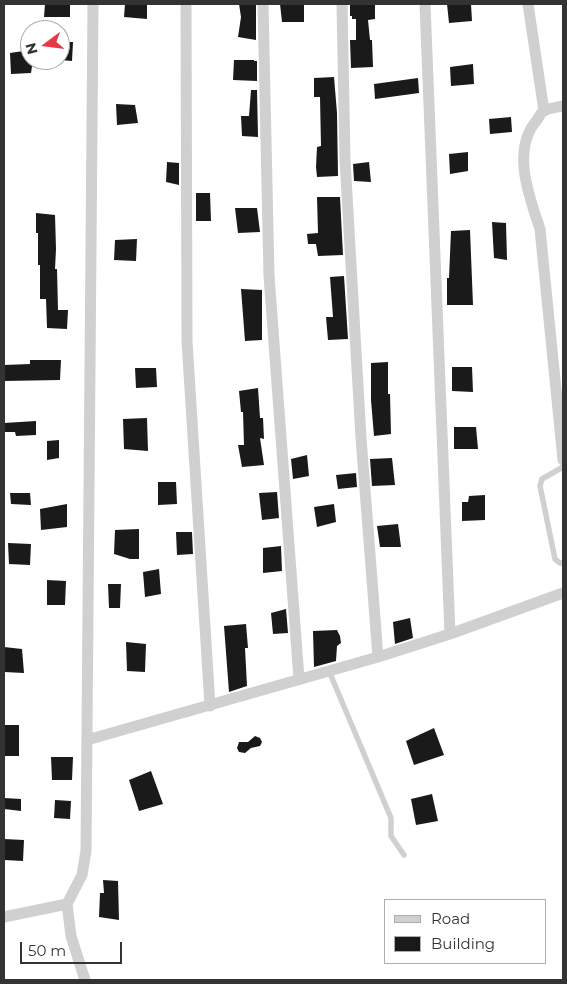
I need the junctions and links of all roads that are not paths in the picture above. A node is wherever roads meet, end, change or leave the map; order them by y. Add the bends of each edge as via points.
1 (93, 4) edge
2 (186, 4) edge
3 (264, 4) edge
4 (342, 4) edge
5 (425, 4) edge
6 (528, 4) edge
7 (563, 106) edge
8 (544, 111) junction
9 (563, 460) edge
10 (563, 467) edge
11 (563, 563) edge
12 (563, 593) edge
13 (450, 634) junction
14 (378, 657) junction
15 (329, 671) junction
16 (299, 679) junction
17 (210, 706) junction
18 (87, 740) junction
19 (404, 855) dead end
20 (67, 904) junction
21 (4, 917) edge
22 (85, 980) edge

1 - 18 street
2 - 17 street via 187,341
3 - 16 street via 269,276
4 - 14 street via 345,160 360,438
5 - 13 street
6 - 8 street
7 - 8 street
8 - 9 street via 529,129 524,152 525,176 540,229
10 - 11 lane via 542,479 540,486 556,558
12 - 13 street
13 - 14 street
14 - 15 street
15 - 16 street
15 - 19 lane via 391,818 391,836
16 - 17 street
17 - 18 street
18 - 20 street via 86,851 82,875
20 - 21 street
20 - 22 street via 71,936

